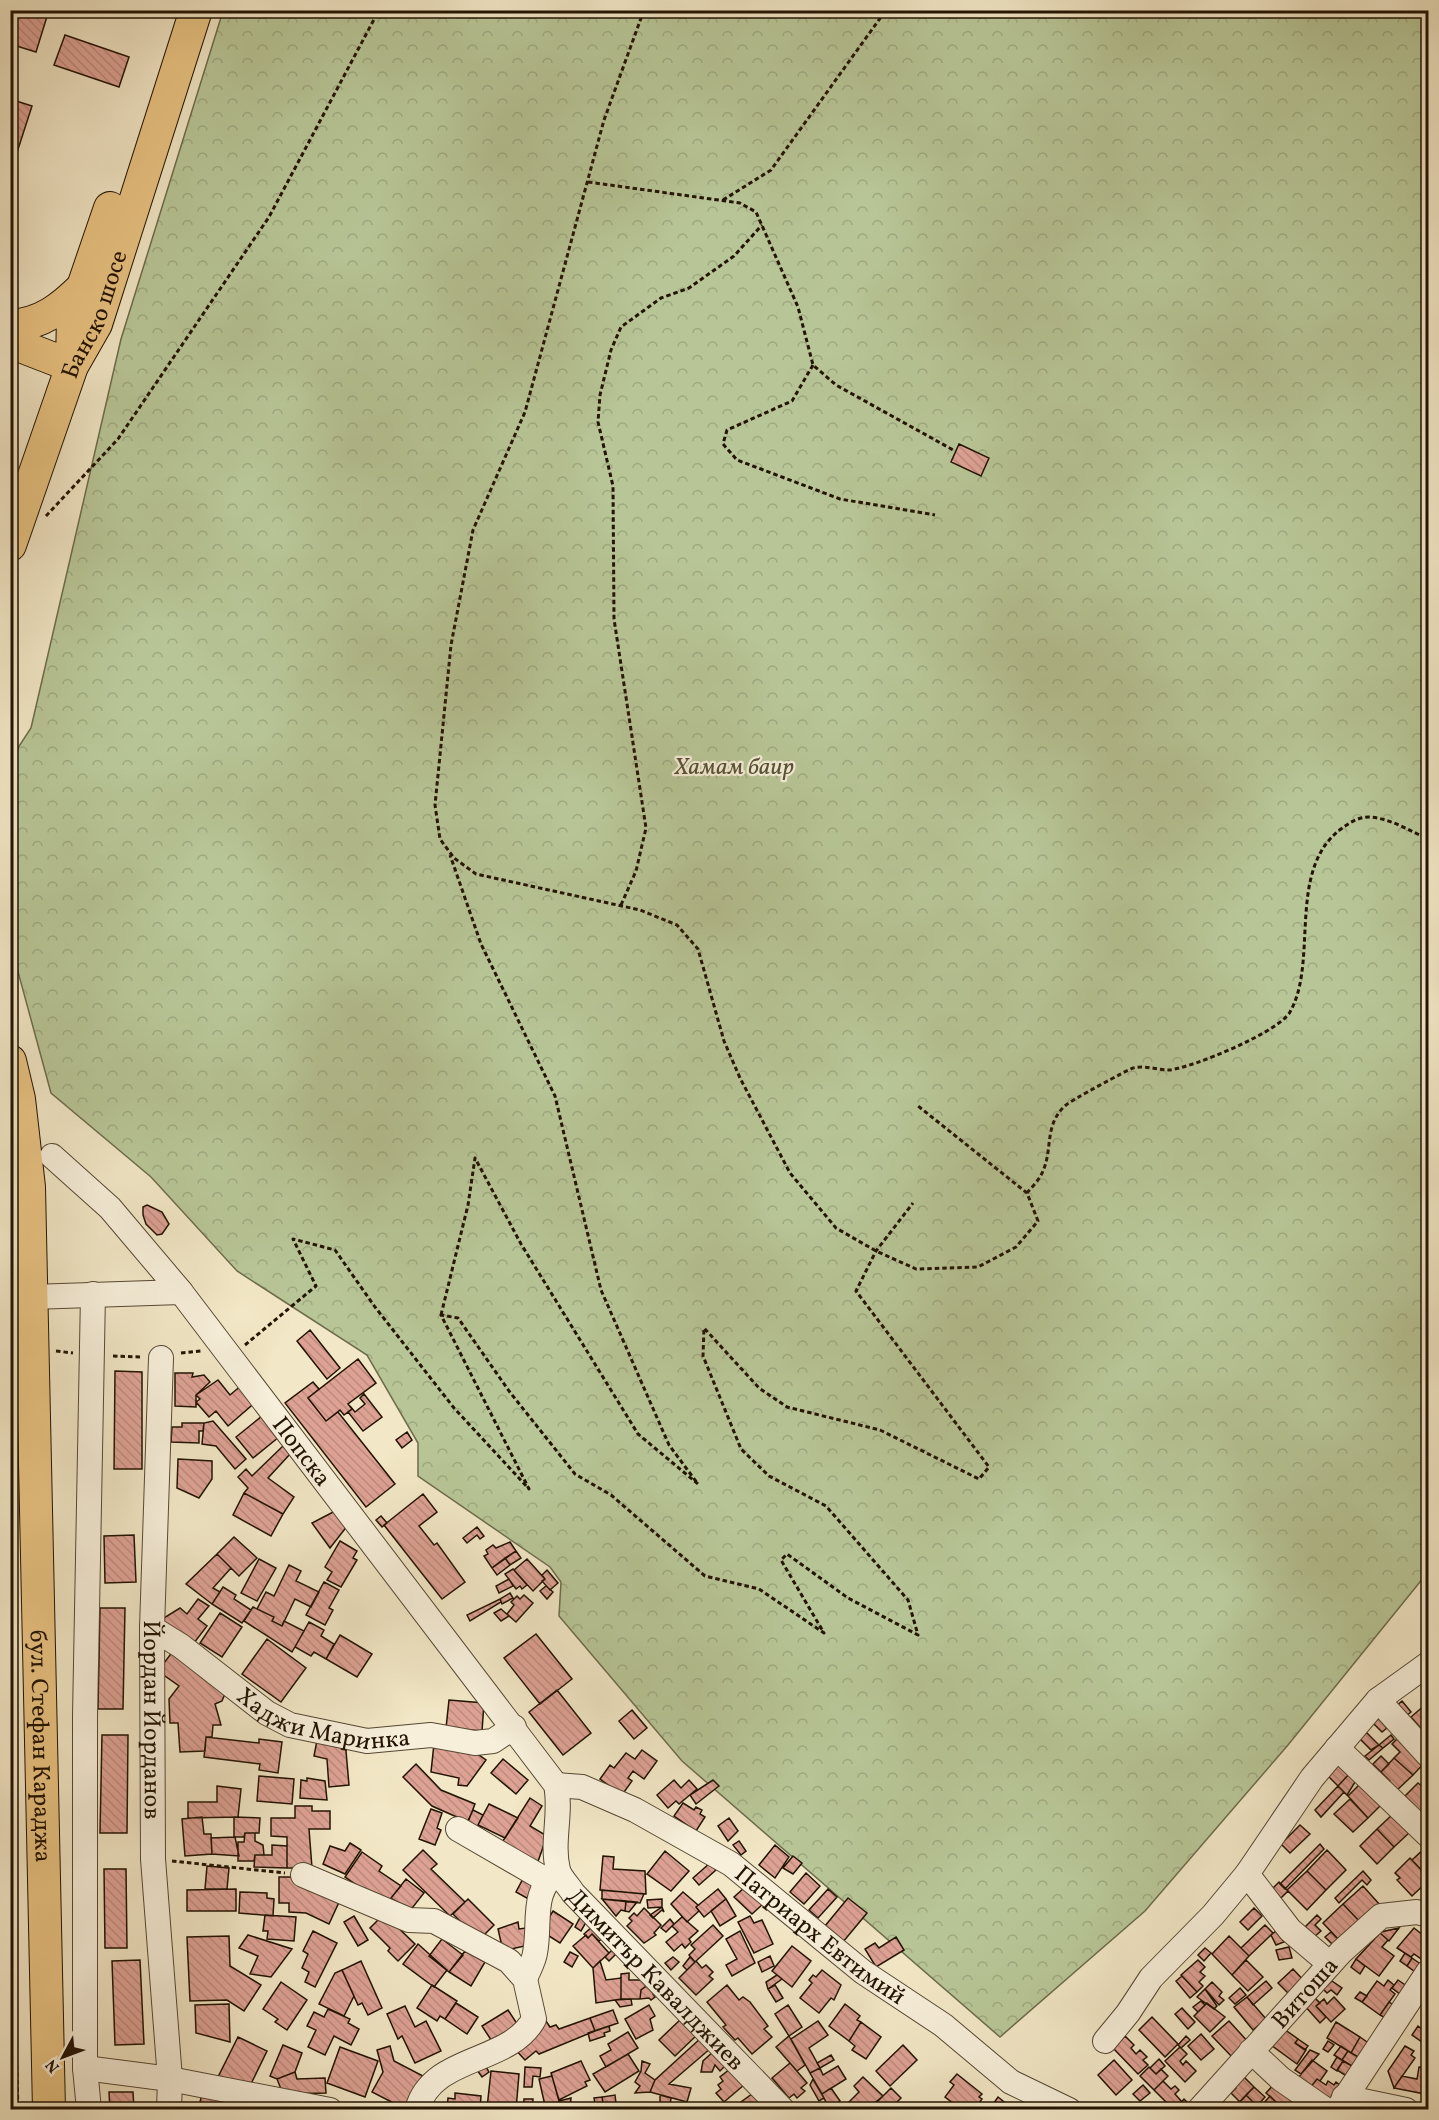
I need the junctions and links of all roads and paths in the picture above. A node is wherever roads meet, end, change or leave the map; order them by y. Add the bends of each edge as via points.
1 (176, 10) edge
2 (196, 10) edge
3 (379, 10) edge
4 (644, 10) edge
5 (886, 10) edge
6 (588, 182) junction
7 (722, 200) junction
8 (762, 225) junction
9 (84, 285) junction
10 (85, 320) junction
11 (10, 326) edge
12 (10, 342) edge
13 (813, 365) junction
14 (72, 366) junction
15 (955, 451) dead end
16 (935, 515) dead end
17 (45, 517) dead end
18 (10, 545) edge
19 (1428, 839) edge
20 (448, 851) junction
21 (621, 905) junction
22 (10, 1061) edge
23 (918, 1106) dead end
24 (52, 1156) dead end
25 (1027, 1193) junction
26 (913, 1203) dead end
27 (876, 1251) junction
28 (181, 1292) junction
29 (93, 1294) junction
30 (31, 1297) junction
31 (441, 1315) junction
32 (231, 1356) junction
33 (161, 1358) joint
34 (152, 1628) junction
35 (1427, 1667) edge
36 (1378, 1700) junction
37 (514, 1727) junction
38 (1337, 1748) junction
39 (1428, 1755) edge
40 (556, 1785) junction
41 (458, 1829) dead end
42 (1428, 1835) edge
43 (10, 1840) edge
44 (153, 1858) junction
45 (1246, 1874) junction
46 (303, 1875) joint
47 (552, 1876) junction
48 (1428, 1915) edge
49 (1330, 1964) junction
50 (1428, 1972) edge
51 (525, 1979) junction
52 (1105, 2041) dead end
53 (1251, 2051) junction
54 (85, 2068) junction
55 (170, 2079) junction
56 (1335, 2105) edge
57 (18, 2109) edge
58 (49, 2109) edge
59 (89, 2109) edge
60 (170, 2109) edge
61 (330, 2109) edge
62 (417, 2109) edge
63 (783, 2109) edge
64 (1069, 2109) edge
65 (1199, 2109) edge
66 (1406, 2109) edge

1 - 9 main road, Банско шосе
2 - 10 main road, Банско шосе
3 - 17 path via 269,217 118,439
4 - 6 path via 604,120
5 - 7 path via 771,170
6 - 7 path
6 - 20 path via 525,412 473,530 451,645 437,766 435,805 440,839
7 - 8 path via 740,203 756,212
8 - 13 path via 798,307
8 - 21 path via 734,256 689,288 661,298 621,327 600,395 598,422 613,486 614,619 646,828 636,871
9 - 10 main road, Банско шосе
9 - 11 main road via 45,318
10 - 14 main road, Банско шосе
12 - 14 main road
13 - 15 path via 836,385
13 - 16 path via 792,401 727,430 723,444 737,460 840,499
14 - 18 main road
19 - 25 path via 1368,817 1352,820 1333,835 1321,852 1306,901 1303,955 1290,1013 1279,1024 1212,1057 1168,1070 1131,1068 1066,1105 1053,1120 1042,1173
20 - 21 path via 476,874
20 - 31 path via 481,944 555,1096 601,1290 669,1445 698,1484 638,1434 521,1244 476,1158
21 - 27 path via 677,925 698,949 728,1050 790,1173 836,1228
22 - 30 main road, бул. Стефан Караджа via 29,1187
23 - 25 path
24 - 28 street, Попска via 110,1208
25 - 27 path via 1038,1221 1017,1247 978,1268 916,1269
26 - 27 path
27 - 31 path via 856,1291 989,1467 979,1479 880,1430 787,1407 759,1388 704,1328 703,1356 741,1449 769,1476 826,1506 909,1600 918,1635 848,1598 786,1554 781,1560 824,1633 759,1589 705,1576 611,1495 575,1474 509,1392 458,1318
28 - 29 street
28 - 32 street, Попска
29 - 30 street
29 - 54 street via 85,1716
30 - 58 main road, бул. Стефан Караджа
31 - 32 path via 529,1489 454,1408 335,1250 293,1239 316,1286
32 - 33 path via 199,1350
32 - 37 street, Попска
33 - 34 street, Йордан Йорданов
34 - 37 street, Хаджи Маринка via 267,1713 290,1725 367,1741 431,1735 475,1743 493,1741
34 - 44 street, Йордан Йорданов
35 - 36 street
36 - 38 street
36 - 39 street
37 - 40 street, Попска
38 - 42 street
38 - 45 street
40 - 47 street via 560,1802
40 - 64 street, Патриарх Евтимий via 582,1787 635,1810 730,1864 863,1972 943,2025 1011,2082
41 - 47 street
43 - 57 path
44 - 46 path
44 - 55 street, Йордан Йорданов
45 - 49 street via 1290,1930
45 - 52 street via 1213,1915 1151,1978
46 - 51 street via 409,1920 434,1921 510,1961
47 - 51 street via 537,1909 535,1953
47 - 63 street, Димитър Кавалджиев
48 - 49 street, Витоша via 1417,1912 1381,1916
49 - 53 street, Витоша
50 - 56 street
51 - 62 street via 534,2019 526,2033 433,2082 420,2098
53 - 56 street via 1281,2079
53 - 65 street, Витоша
54 - 55 street
54 - 59 street
55 - 60 street, Йордан Йорданов
55 - 61 street
56 - 66 street

